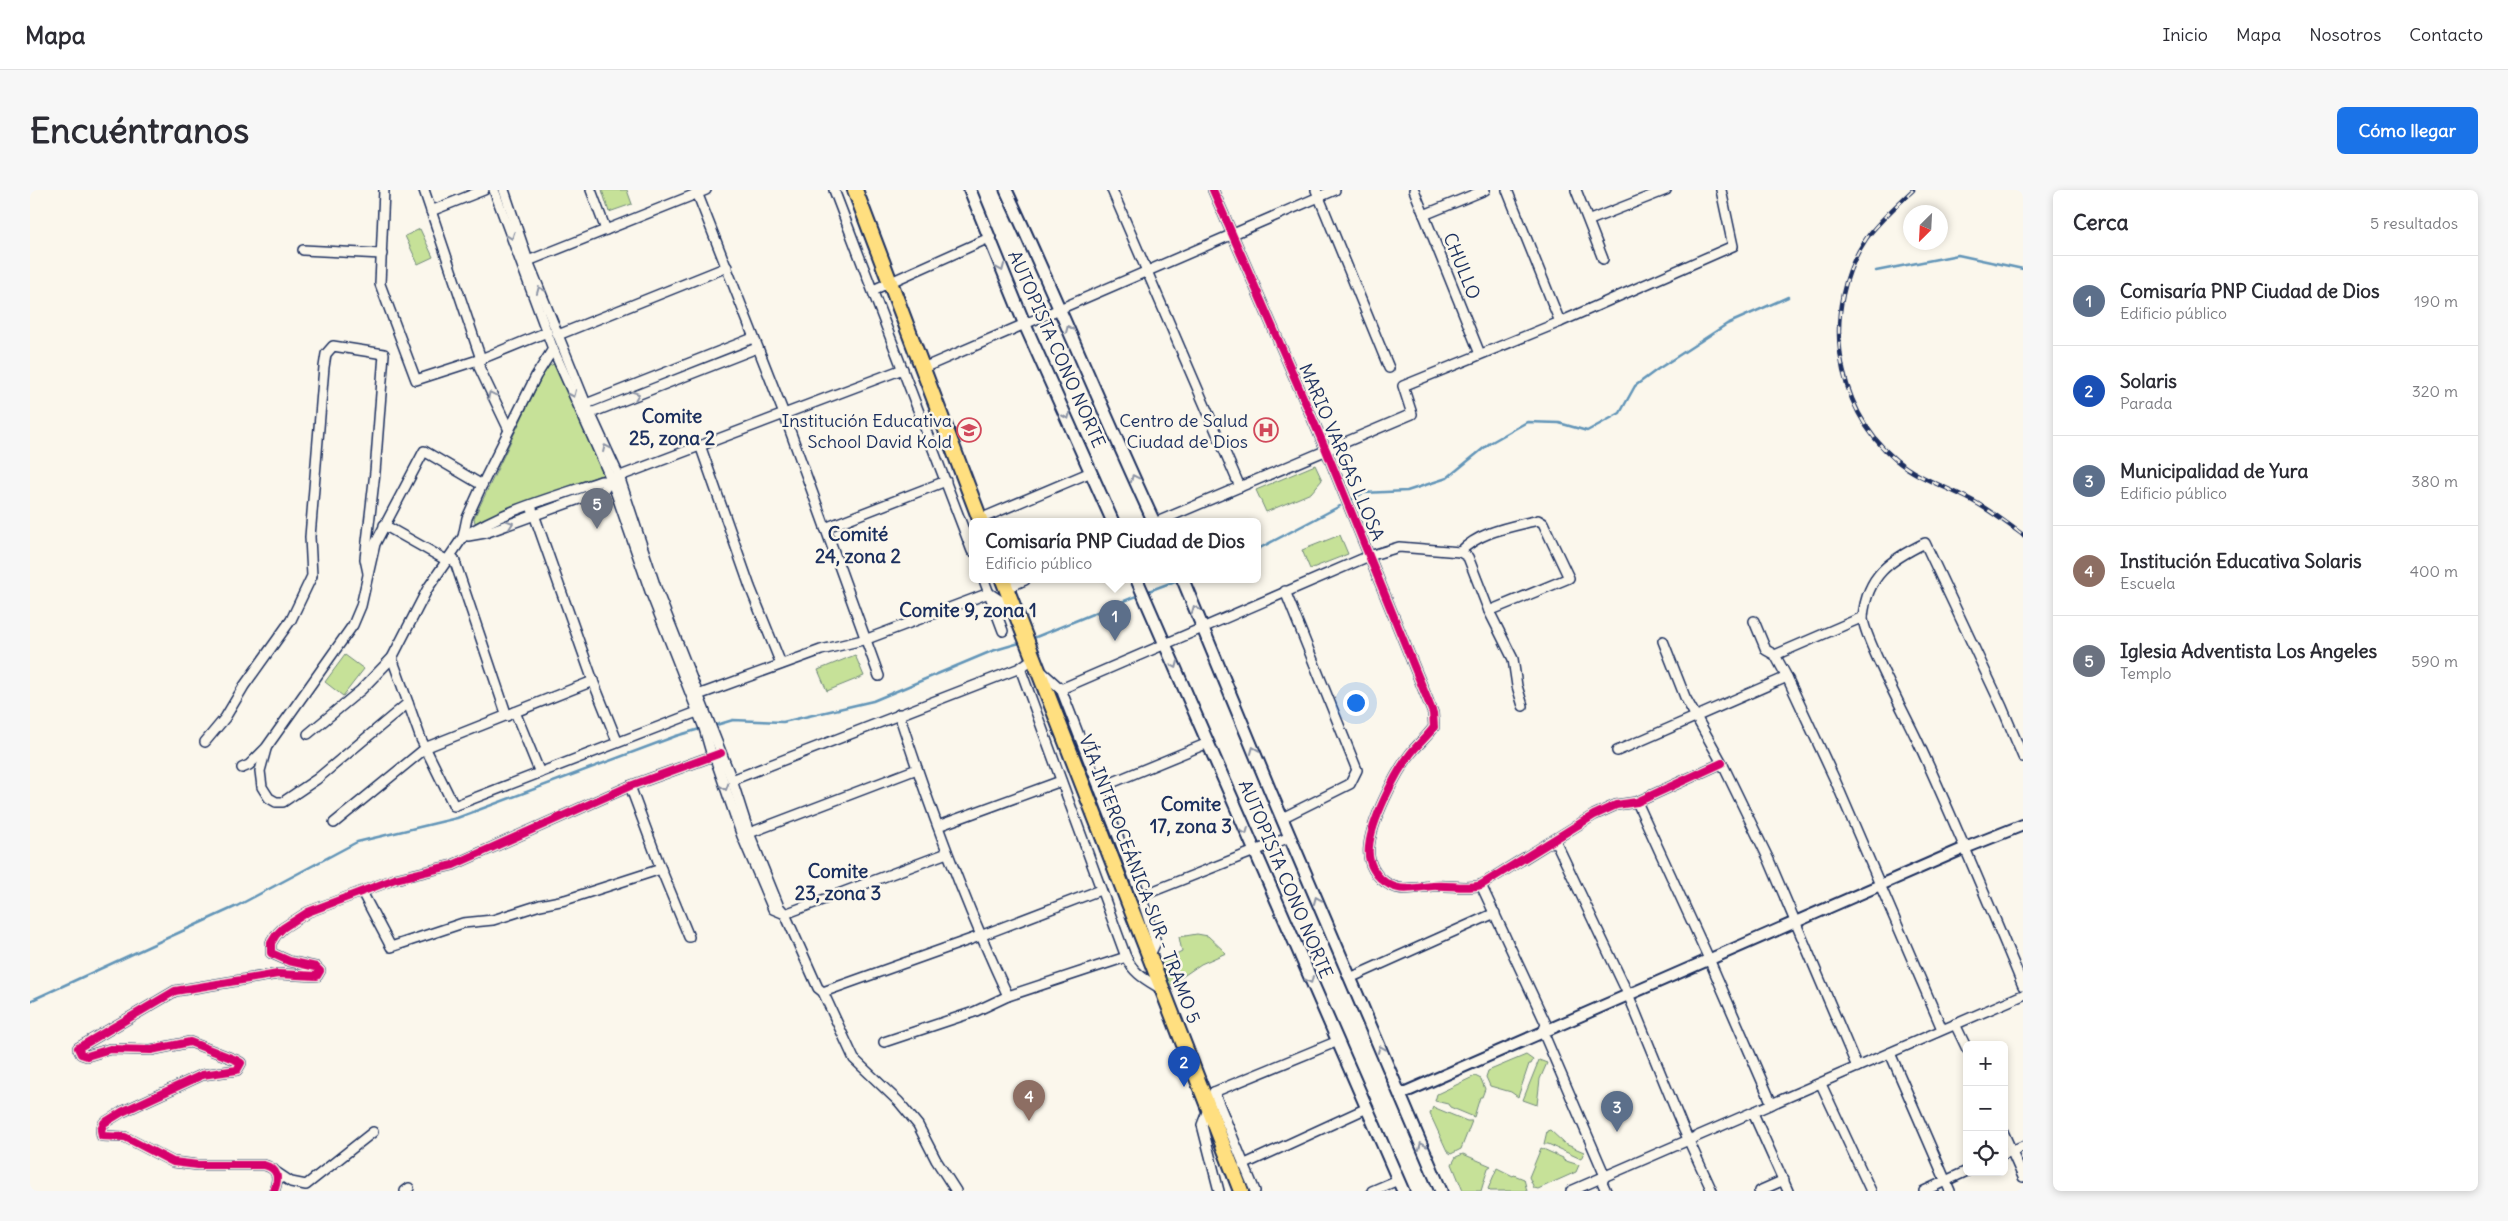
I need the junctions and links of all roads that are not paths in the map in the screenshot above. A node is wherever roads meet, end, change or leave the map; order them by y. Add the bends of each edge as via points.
1 (384, 190) edge
2 (424, 190) edge
3 (484, 190) edge
4 (494, 190) edge
5 (504, 190) edge
6 (591, 190) edge
7 (834, 190) edge
8 (855, 190) edge
9 (970, 190) edge
10 (1006, 190) edge
11 (1112, 190) edge
12 (1213, 190) edge
13 (1334, 190) edge
14 (1414, 190) edge
15 (1485, 190) edge
16 (1507, 190) edge
17 (1576, 190) edge
18 (1666, 190) edge
19 (1721, 190) edge
20 (700, 191) edge
21 (1317, 194) edge
22 (431, 211) junction
23 (1424, 215) junction
24 (1590, 220) junction
25 (606, 230) junction
26 (1232, 234) junction
27 (989, 238) junction
28 (303, 250) dead end
29 (382, 254) junction
30 (1603, 259) dead end
31 (528, 261) junction
32 (727, 268) junction
33 (1147, 271) junction
34 (890, 283) junction
35 (873, 290) junction
36 (1060, 309) junction
37 (1560, 322) junction
38 (1025, 325) junction
39 (547, 332) junction
40 (558, 335) junction
41 (753, 338) junction
42 (757, 348) junction
43 (553, 349) junction
44 (1480, 354) junction
45 (481, 359) junction
46 (923, 368) junction
47 (1390, 368) dead end
48 (903, 369) junction
49 (586, 404) junction
50 (591, 413) junction
51 (784, 414) junction
52 (509, 430) junction
53 (700, 445) junction
54 (1326, 450) junction
55 (1091, 472) junction
56 (615, 477) junction
57 (946, 481) junction
58 (482, 485) junction
59 (1240, 487) junction
60 (531, 506) junction
61 (535, 515) junction
62 (979, 518) edge
63 (987, 518) edge
64 (1111, 518) edge
65 (1154, 518) edge
66 (1166, 518) edge
67 (384, 525) junction
68 (825, 528) junction
69 (463, 537) junction
70 (969, 542) edge
71 (1460, 552) junction
72 (1369, 556) junction
73 (446, 560) junction
74 (368, 573) junction
75 (985, 583) edge
76 (1138, 583) edge
77 (1184, 583) edge
78 (1005, 584) edge
79 (1285, 591) junction
80 (989, 593) junction
81 (1016, 611) junction
82 (1489, 611) junction
83 (1863, 617) junction
84 (1754, 622) dead end
85 (1202, 627) junction
86 (1004, 631) dead end
87 (867, 639) junction
88 (1663, 641) dead end
89 (1166, 644) junction
90 (1775, 656) junction
91 (392, 658) junction
92 (1035, 660) junction
93 (780, 664) junction
94 (1020, 668) junction
95 (879, 676) dead end
96 (1787, 677) junction
97 (593, 681) junction
98 (1061, 689) junction
99 (698, 696) junction
100 (408, 703) junction
101 (1523, 706) dead end
102 (697, 712) junction
103 (511, 714) junction
104 (899, 714) junction
105 (1696, 718) junction
106 (308, 734) dead end
107 (617, 741) junction
108 (205, 742) dead end
109 (1208, 743) junction
110 (426, 747) junction
111 (266, 748) junction
112 (1618, 750) dead end
113 (716, 755) junction
114 (2023, 757) edge
115 (1722, 763) junction
116 (242, 768) dead end
117 (917, 769) junction
118 (540, 774) junction
119 (732, 780) junction
120 (1060, 780) junction
121 (630, 786) junction
122 (1099, 788) junction
123 (1637, 802) junction
124 (1282, 818) junction
125 (334, 822) dead end
126 (2023, 825) edge
127 (938, 826) junction
128 (746, 834) junction
129 (1290, 837) junction
130 (1555, 840) junction
131 (1965, 848) junction
132 (1254, 851) junction
133 (947, 854) junction
134 (661, 870) junction
135 (1881, 884) junction
136 (1481, 885) junction
137 (1100, 890) junction
138 (362, 892) junction
139 (1141, 896) junction
140 (1495, 913) junction
141 (786, 914) junction
142 (1795, 924) junction
143 (980, 936) junction
144 (689, 937) dead end
145 (1150, 955) junction
146 (1126, 957) junction
147 (1709, 959) junction
148 (1350, 978) junction
149 (2023, 986) edge
150 (1161, 988) junction
151 (823, 992) junction
152 (1628, 994) junction
153 (2023, 995) edge
154 (1008, 996) junction
155 (1956, 1024) junction
156 (1942, 1029) junction
157 (1543, 1032) junction
158 (1338, 1041) junction
159 (1963, 1041) edge
160 (884, 1042) dead end
161 (1890, 1053) junction
162 (1857, 1067) junction
163 (1821, 1084) junction
164 (1214, 1092) junction
165 (1400, 1094) junction
166 (1772, 1104) junction
167 (1367, 1108) junction
168 (1208, 1111) junction
169 (1753, 1112) junction
170 (373, 1132) dead end
171 (1689, 1140) junction
172 (2023, 1146) edge
173 (2008, 1153) edge
174 (1243, 1165) junction
175 (276, 1172) junction
176 (1963, 1173) edge
177 (1605, 1176) junction
178 (2023, 1177) edge
179 (1398, 1180) junction
180 (1784, 1180) junction
181 (1945, 1181) junction
182 (274, 1191) edge
183 (956, 1191) edge
184 (1219, 1191) edge
185 (1241, 1191) edge
186 (1256, 1191) edge
187 (1372, 1191) edge
188 (1403, 1191) edge
189 (1442, 1191) edge
190 (1571, 1191) edge
191 (1606, 1191) edge
192 (1712, 1191) edge
193 (1759, 1191) edge
194 (1788, 1191) edge
195 (1871, 1191) edge
196 (1924, 1191) edge
197 (1950, 1191) edge

1 - 29 street
2 - 22 street
3 - 22 street
4 -> 39 street
5 - 31 street
6 - 25 street
7 - 35 street
8 - 34 highway
9 - 27 main road, AUTOPISTA CONO NORTE
10 - 36 main road, AUTOPISTA CONO NORTE
11 - 33 street
12 - 26 street, MARIO VARGAS LLOSA
13 - 21 street
14 - 23 street, CHULLO
15 - 23 street
16 - 37 street
17 - 24 street
18 - 24 street
19 - 37 street via 1733,246
20 - 25 street
20 - 32 street
21 - 26 street
21 - 47 street
22 - 45 street
23 - 44 street, CHULLO
24 - 30 street
25 - 31 street
26 - 33 street
26 - 54 street, MARIO VARGAS LLOSA
27 - 34 street
27 -> 38 main road, AUTOPISTA CONO NORTE
28 - 29 street
29 - 45 street via 380,284 416,380
40 -> 31 street
32 - 40 street
32 - 41 street
33 - 36 street
33 - 59 street
34 - 35 street
34 - 46 highway
35 - 48 street
36 - 38 street
65 -> 36 main road, AUTOPISTA CONO NORTE via 1104,414
37 - 44 street
38 - 46 street
38 -> 55 main road, AUTOPISTA CONO NORTE
39 - 43 street
39 - 45 street
40 - 49 street
41 - 42 street
41 - 49 street
50 -> 42 street
42 - 51 street
43 - 52 street
43 -> 56 street
44 - 54 street via 1403,386 1412,414
52 -> 45 street via 479,367
46 - 62 highway
48 - 51 street
48 - 57 street
49 - 50 street
56 -> 50 street
51 - 53 street
51 - 68 street
52 - 58 street
53 - 56 street
53 - 93 street
54 - 59 street
54 - 72 street, MARIO VARGAS LLOSA
55 - 63 street
55 - 64 main road, AUTOPISTA CONO NORTE
56 - 60 street
56 - 61 street via 604,490
56 - 99 street
56 - 102 street via 650,591
57 - 68 street
57 - 70 street
58 - 67 street via 424,451
58 - 69 street via 467,518
59 - 66 street
60 - 61 street
60 - 69 street via 482,525
69 -> 61 street via 485,533
61 - 97 street
67 - 73 street
67 - 74 street via 375,544
68 - 87 street
69 - 73 street
71 - 72 street via 1399,547
71 - 82 street via 1468,557
71 - 82 street via 1468,544 1499,529 1538,520 1543,522 1569,578
72 - 79 street
72 - 136 street, MARIO VARGAS LLOSA via 1432,713 1434,727 1412,753 1381,806 1369,847 1370,862 1382,879 1397,887 1441,885 1471,888
73 - 91 street
73 - 103 street via 454,560
74 - 108 street via 365,559 384,354 334,346 326,354 323,375 310,537 312,576 291,620 225,718
74 - 111 street via 353,625
75 - 80 street
76 - 89 main road, AUTOPISTA CONO NORTE
85 -> 77 main road, AUTOPISTA CONO NORTE
78 - 81 highway, VÍA INTEROCEÁNICA SUR - TRAMO 5
79 - 85 street
79 - 124 street via 1357,770 1350,784
80 - 81 street
80 - 86 street
80 - 87 street
81 - 92 highway, VÍA INTEROCEÁNICA SUR - TRAMO 5
82 - 101 street via 1513,658
83 - 90 street
83 - 114 street via 1867,595 1882,571 1899,556 1925,543
83 - 131 street
84 - 90 street via 1766,650
85 - 89 street
124 -> 85 main road, AUTOPISTA CONO NORTE
87 - 93 street
87 - 95 street
88 - 105 street
89 - 98 street
89 -> 109 main road, AUTOPISTA CONO NORTE
90 - 96 street
91 - 100 street
91 - 106 street via 361,690
92 - 94 street
92 - 98 street
92 - 145 highway, VÍA INTEROCEÁNICA SUR - TRAMO 5
93 - 99 street
94 - 104 street
94 - 120 street
96 - 105 street
96 - 135 street
97 - 103 street
97 - 107 street
98 - 122 street
99 - 113 street
100 - 110 street
100 - 111 street via 317,779 283,802 269,798 262,787 260,771
102 - 107 street
102 - 113 street
103 - 110 street
103 - 118 street
104 - 117 street
104 - 119 street
105 - 112 street
105 - 115 street
107 - 118 street
109 - 122 street
109 -> 132 main road, AUTOPISTA CONO NORTE
110 - 118 street via 454,806
110 - 125 street
111 - 116 street
113 - 119 street
113 - 121 street
113 -> 128 street
115 - 123 street
115 - 142 street via 1769,860
117 - 127 street
117 - 128 street
119 - 128 street
120 - 127 street
120 - 137 street
121 - 134 street
121 - 138 street via 453,865 395,879
122 - 139 street
123 - 130 street via 1616,805 1594,815
123 - 147 street
124 - 129 main road, AUTOPISTA CONO NORTE
126 - 131 street
127 - 133 street
128 - 141 street via 779,907
129 - 132 street
148 -> 129 main road, AUTOPISTA CONO NORTE
130 - 136 street
130 - 152 street
131 - 135 street
131 - 149 street
132 - 139 street
132 -> 158 main road, AUTOPISTA CONO NORTE
133 - 141 street
133 - 143 street
134 - 138 street via 493,920 463,923 391,947
134 - 144 street
135 - 142 street
135 - 156 street
136 - 140 street
137 - 143 street
137 - 146 street
138 - 175 street via 308,912 283,928 270,943 271,953 316,967 320,971 317,976 278,974 175,991 78,1048 87,1056 110,1049 151,1050 190,1042 241,1063 237,1070 202,1075 122,1112 104,1123 102,1136 125,1137 173,1162 198,1166 264,1164
139 - 145 street via 1156,942
140 - 148 street
140 - 157 street via 1546,1024
141 - 151 street via 818,988
142 - 147 street
142 - 162 street
143 - 151 street
143 - 154 street
145 - 150 highway, VÍA INTEROCEÁNICA SUR - TRAMO 5
146 - 150 street via 1138,975
146 - 154 street
147 - 152 street
147 - 166 street
165 -> 148 main road, AUTOPISTA CONO NORTE
150 - 168 highway, VÍA INTEROCEÁNICA SUR - TRAMO 5
151 - 183 street via 854,1059 918,1125
152 - 157 street
152 - 171 street
153 - 155 street
154 - 160 street via 974,1012
155 - 156 street
155 - 159 street
156 - 161 street
157 - 165 street
157 - 177 street
158 - 164 street
158 - 167 main road, AUTOPISTA CONO NORTE
161 - 162 street
161 - 181 street
162 - 163 street
163 - 166 street
163 - 195 street
164 - 168 street
164 - 174 street
189 -> 165 main road, AUTOPISTA CONO NORTE
166 - 169 street
167 - 174 street
167 - 179 main road, AUTOPISTA CONO NORTE
168 - 184 street via 1202,1125
168 - 185 highway, VÍA INTEROCEÁNICA SUR - TRAMO 5
169 - 171 street
169 - 180 street
170 - 175 street via 306,1185 292,1182
171 - 177 street
171 - 192 street
172 - 173 street
173 - 178 street
174 - 186 street
175 - 182 street via 278,1181
176 - 181 street
177 - 190 street
177 - 191 street via 1602,1182
179 - 187 street
179 - 188 main road, AUTOPISTA CONO NORTE
180 - 193 street
180 - 194 street
181 - 196 street
181 - 197 street

